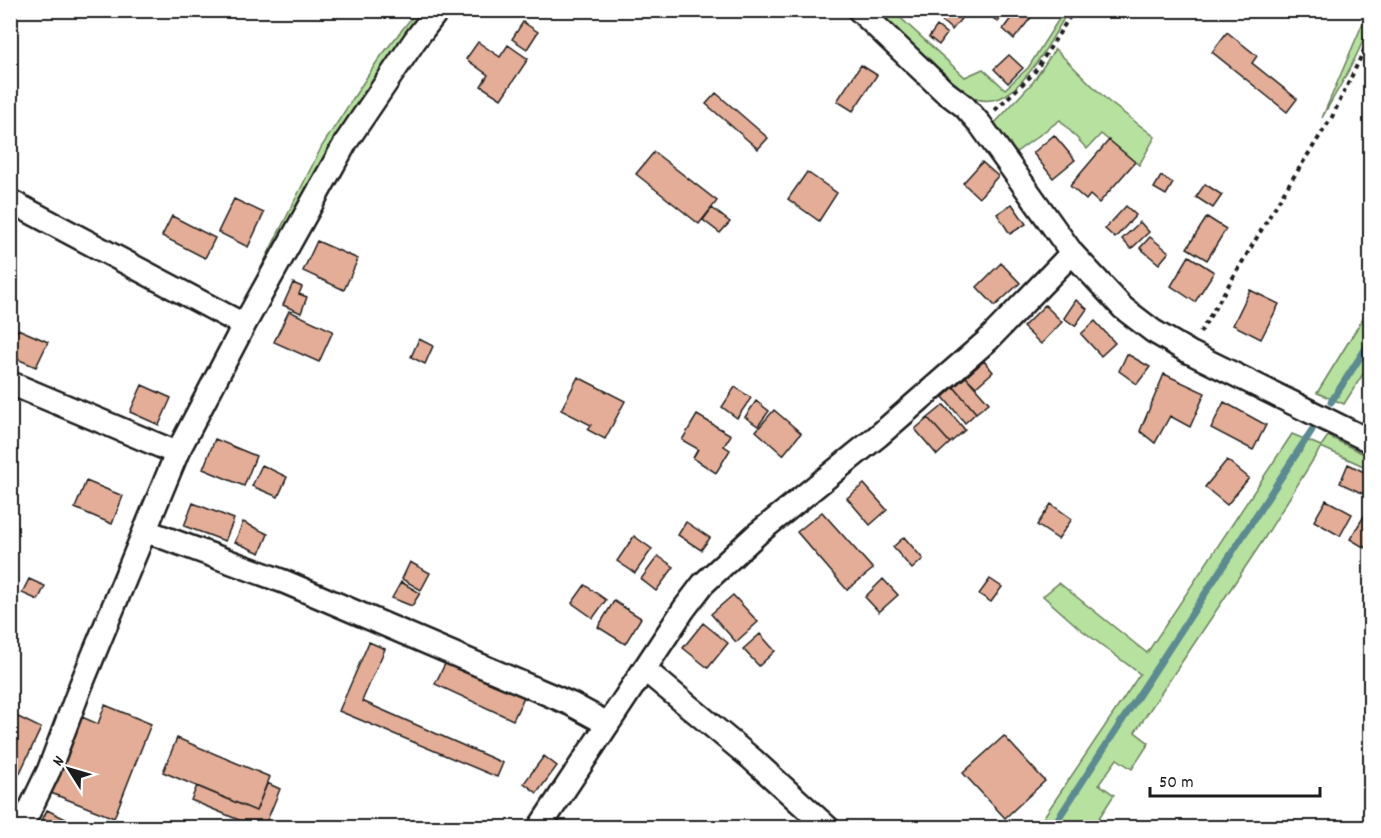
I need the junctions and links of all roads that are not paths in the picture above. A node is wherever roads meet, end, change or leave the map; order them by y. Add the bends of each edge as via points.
1 (438, 10) edge
2 (860, 10) edge
3 (10, 201) edge
4 (1072, 253) junction
5 (244, 326) junction
6 (10, 383) edge
7 (1371, 441) edge
8 (177, 453) junction
9 (146, 531) junction
10 (644, 669) junction
11 (608, 724) junction
12 (19, 820) edge
13 (539, 828) edge
14 (828, 828) edge

1 - 5 street via 346,142
2 - 4 street via 980,124
3 - 5 street
4 - 7 street via 1123,308 1153,331
4 - 10 street via 988,340 703,584
5 - 8 street
6 - 8 street
8 - 9 street
9 - 11 street via 285,582 571,704
9 - 12 street via 49,770
10 - 11 street
10 - 14 street
11 - 13 street

